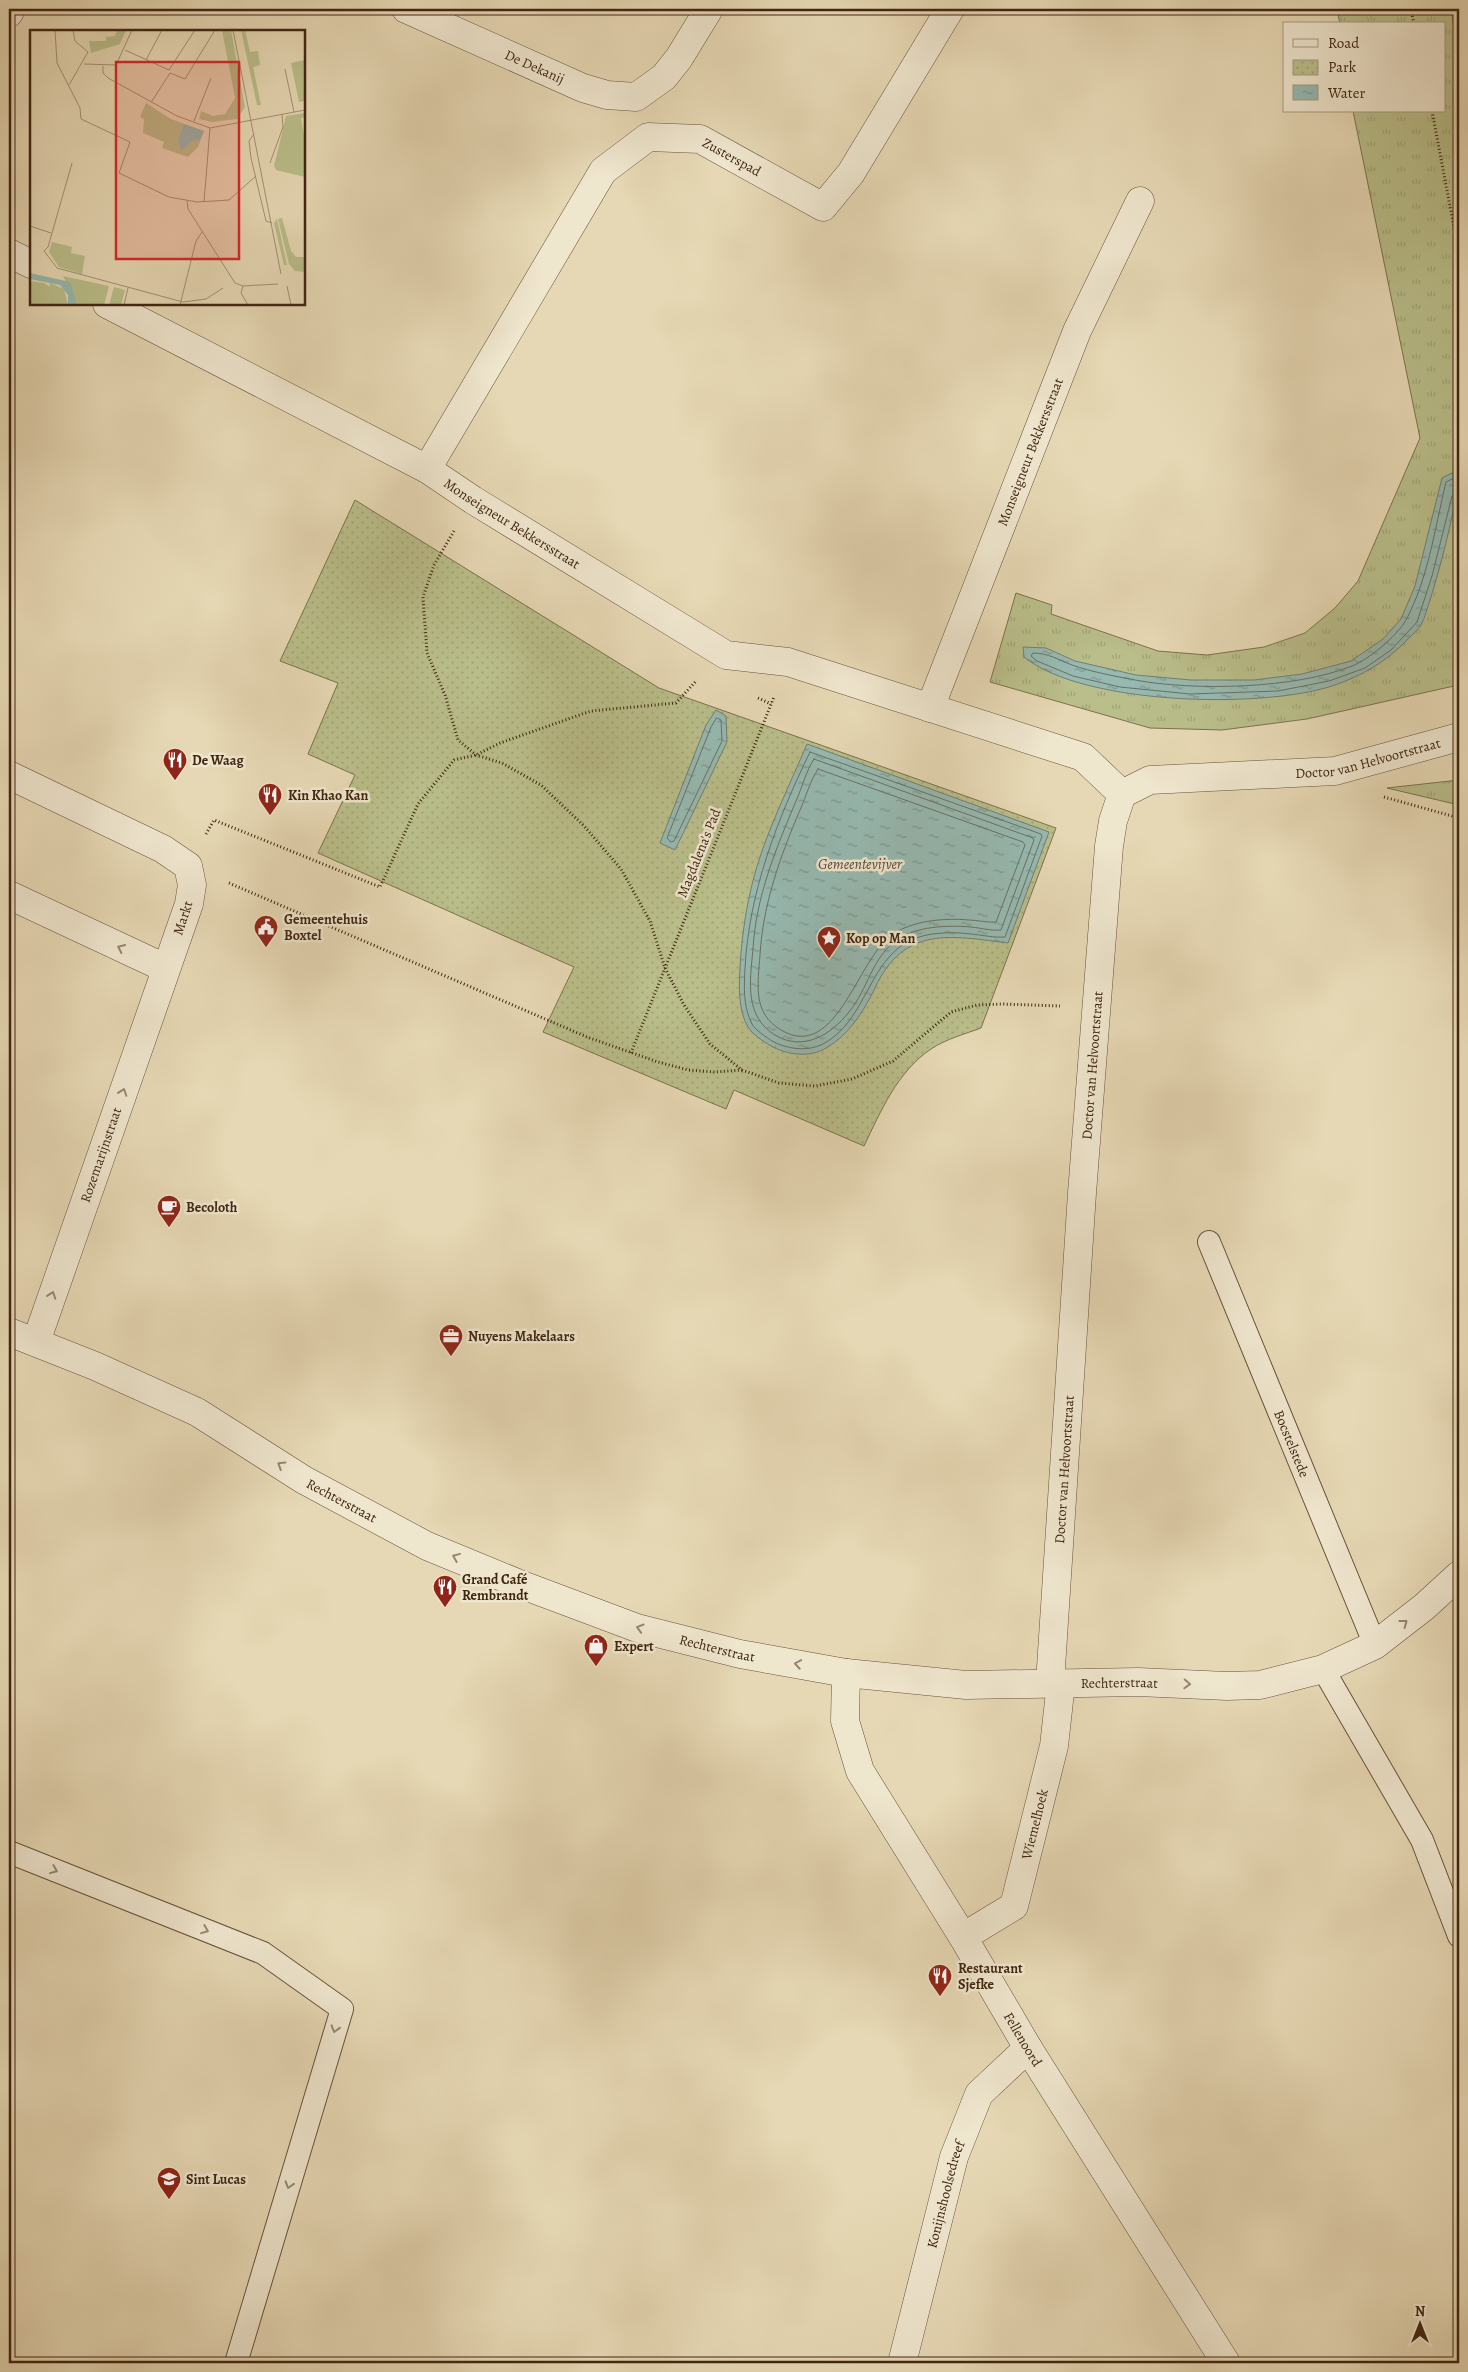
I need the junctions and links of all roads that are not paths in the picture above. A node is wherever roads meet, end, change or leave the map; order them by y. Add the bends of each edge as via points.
1 (12, 9) edge
2 (406, 9) edge
3 (709, 9) edge
4 (950, 9) edge
5 (9, 13) edge
6 (1140, 201) dead end
7 (9, 253) edge
8 (30, 264) edge
9 (109, 305) edge
10 (427, 469) junction
11 (930, 708) junction
12 (1459, 737) edge
13 (9, 775) edge
14 (1122, 794) junction
15 (9, 895) edge
16 (165, 968) junction
17 (1209, 1242) dead end
18 (9, 1332) edge
19 (36, 1342) junction
20 (1459, 1575) edge
21 (1375, 1645) junction
22 (1323, 1669) junction
23 (846, 1673) junction
24 (1056, 1683) junction
25 (9, 1852) edge
26 (1459, 1936) edge
27 (964, 1937) junction
28 (1028, 2048) junction
29 (236, 2363) edge
30 (902, 2363) edge
31 (1226, 2363) edge

1 - 5 street
2 - 3 street, De Dekanij via 583,88 608,95 636,97 664,77
4 - 10 street, Zusterspad via 851,173 822,207 700,139 648,137 603,171
6 - 11 street, Monseigneur Bekkersstraat via 1077,331
7 - 8 street
9 - 10 street, Monseigneur Bekkersstraat
10 - 11 street, Monseigneur Bekkersstraat via 726,655 788,662
11 - 14 street, Monseigneur Bekkersstraat via 1083,757
12 - 14 street, Doctor van Helvoortstraat via 1335,771 1150,780
13 - 16 street, Markt via 163,849 188,866 192,885 189,904
14 - 24 street, Doctor van Helvoortstraat via 1109,846 1072,1332 1057,1576
16 -> 15 street
19 -> 16 street, Rozemarijnstraat
17 - 21 lane, Bocstelstede
18 - 19 street, Rechterstraat
23 -> 19 street, Rechterstraat via 740,1654 637,1628 436,1550 304,1480 197,1412
21 -> 20 street, Rechterstraat via 1424,1608
21 - 22 street, Rechterstraat
24 -> 22 street, Rechterstraat via 1260,1685
22 - 26 lane via 1422,1840
23 - 24 street, Rechterstraat via 966,1685
23 - 27 street, Fellenoord via 845,1721 860,1771
24 - 27 street, Wiemelhoek via 1054,1746 1014,1906
25 -> 29 lane via 263,1953 342,2009
27 - 28 street, Fellenoord
28 - 30 street, Konijnshoolsedreef via 978,2094 954,2157
28 - 31 street, Fellenoord

